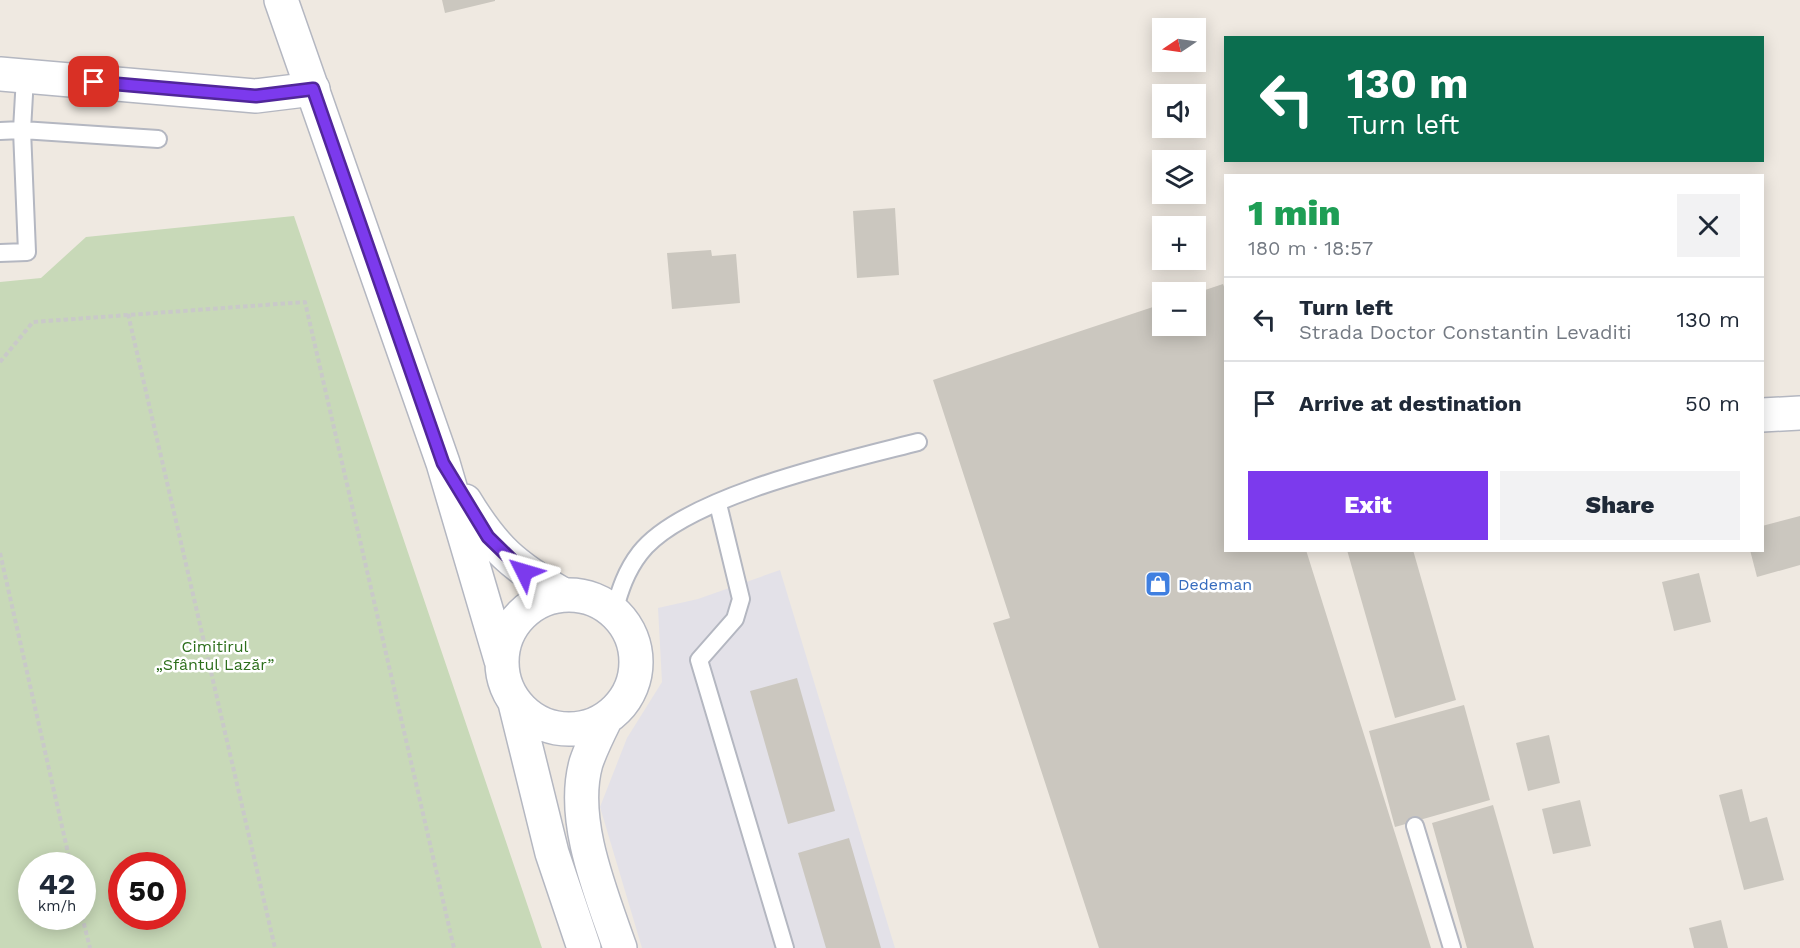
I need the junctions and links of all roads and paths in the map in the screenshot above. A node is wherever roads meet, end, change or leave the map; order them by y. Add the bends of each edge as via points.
1 (281, 0) edge
2 (13, 76) edge
3 (313, 89) junction
4 (22, 130) junction
5 (0, 131) edge
6 (158, 139) dead end
7 (0, 253) edge
8 (128, 314) junction
9 (0, 362) edge
10 (1800, 412) edge
11 (1764, 415) edge
12 (918, 442) dead end
13 (443, 463) junction
14 (718, 504) junction
15 (0, 553) edge
16 (562, 594) junction
17 (614, 611) junction
18 (501, 660) junction
19 (515, 703) junction
20 (605, 720) junction
21 (1415, 826) dead end
22 (68, 852) edge
23 (86, 930) edge
24 (90, 948) edge
25 (274, 948) edge
26 (454, 948) edge
27 (584, 948) edge
28 (620, 948) edge
29 (785, 948) edge
30 (1452, 948) edge

1 - 3 main road
2 - 3 main road via 256,96
2 - 4 lane
3 - 13 main road
4 - 5 lane
4 - 6 lane
4 - 7 lane via 27,252
8 - 9 path via 33,322
8 - 25 path
8 - 26 path via 305,302
10 - 11 main road
12 - 14 lane via 764,484
13 - 16 main road via 479,525 501,552 524,572
13 - 18 main road
14 - 17 lane via 666,531 641,552 623,581
14 - 29 lane via 741,598 735,619 699,660
15 - 22 path
16 - 17 main road via 598,600
16 - 18 main road via 543,599 520,616 504,641
17 - 20 main road via 629,629 637,654 635,680 623,703
18 - 19 main road via 505,682
19 - 20 main road via 529,717 556,728 586,728
19 - 27 main road via 552,853
20 - 28 main road via 586,762 581,803 585,834
21 - 30 lane
23 - 24 path

